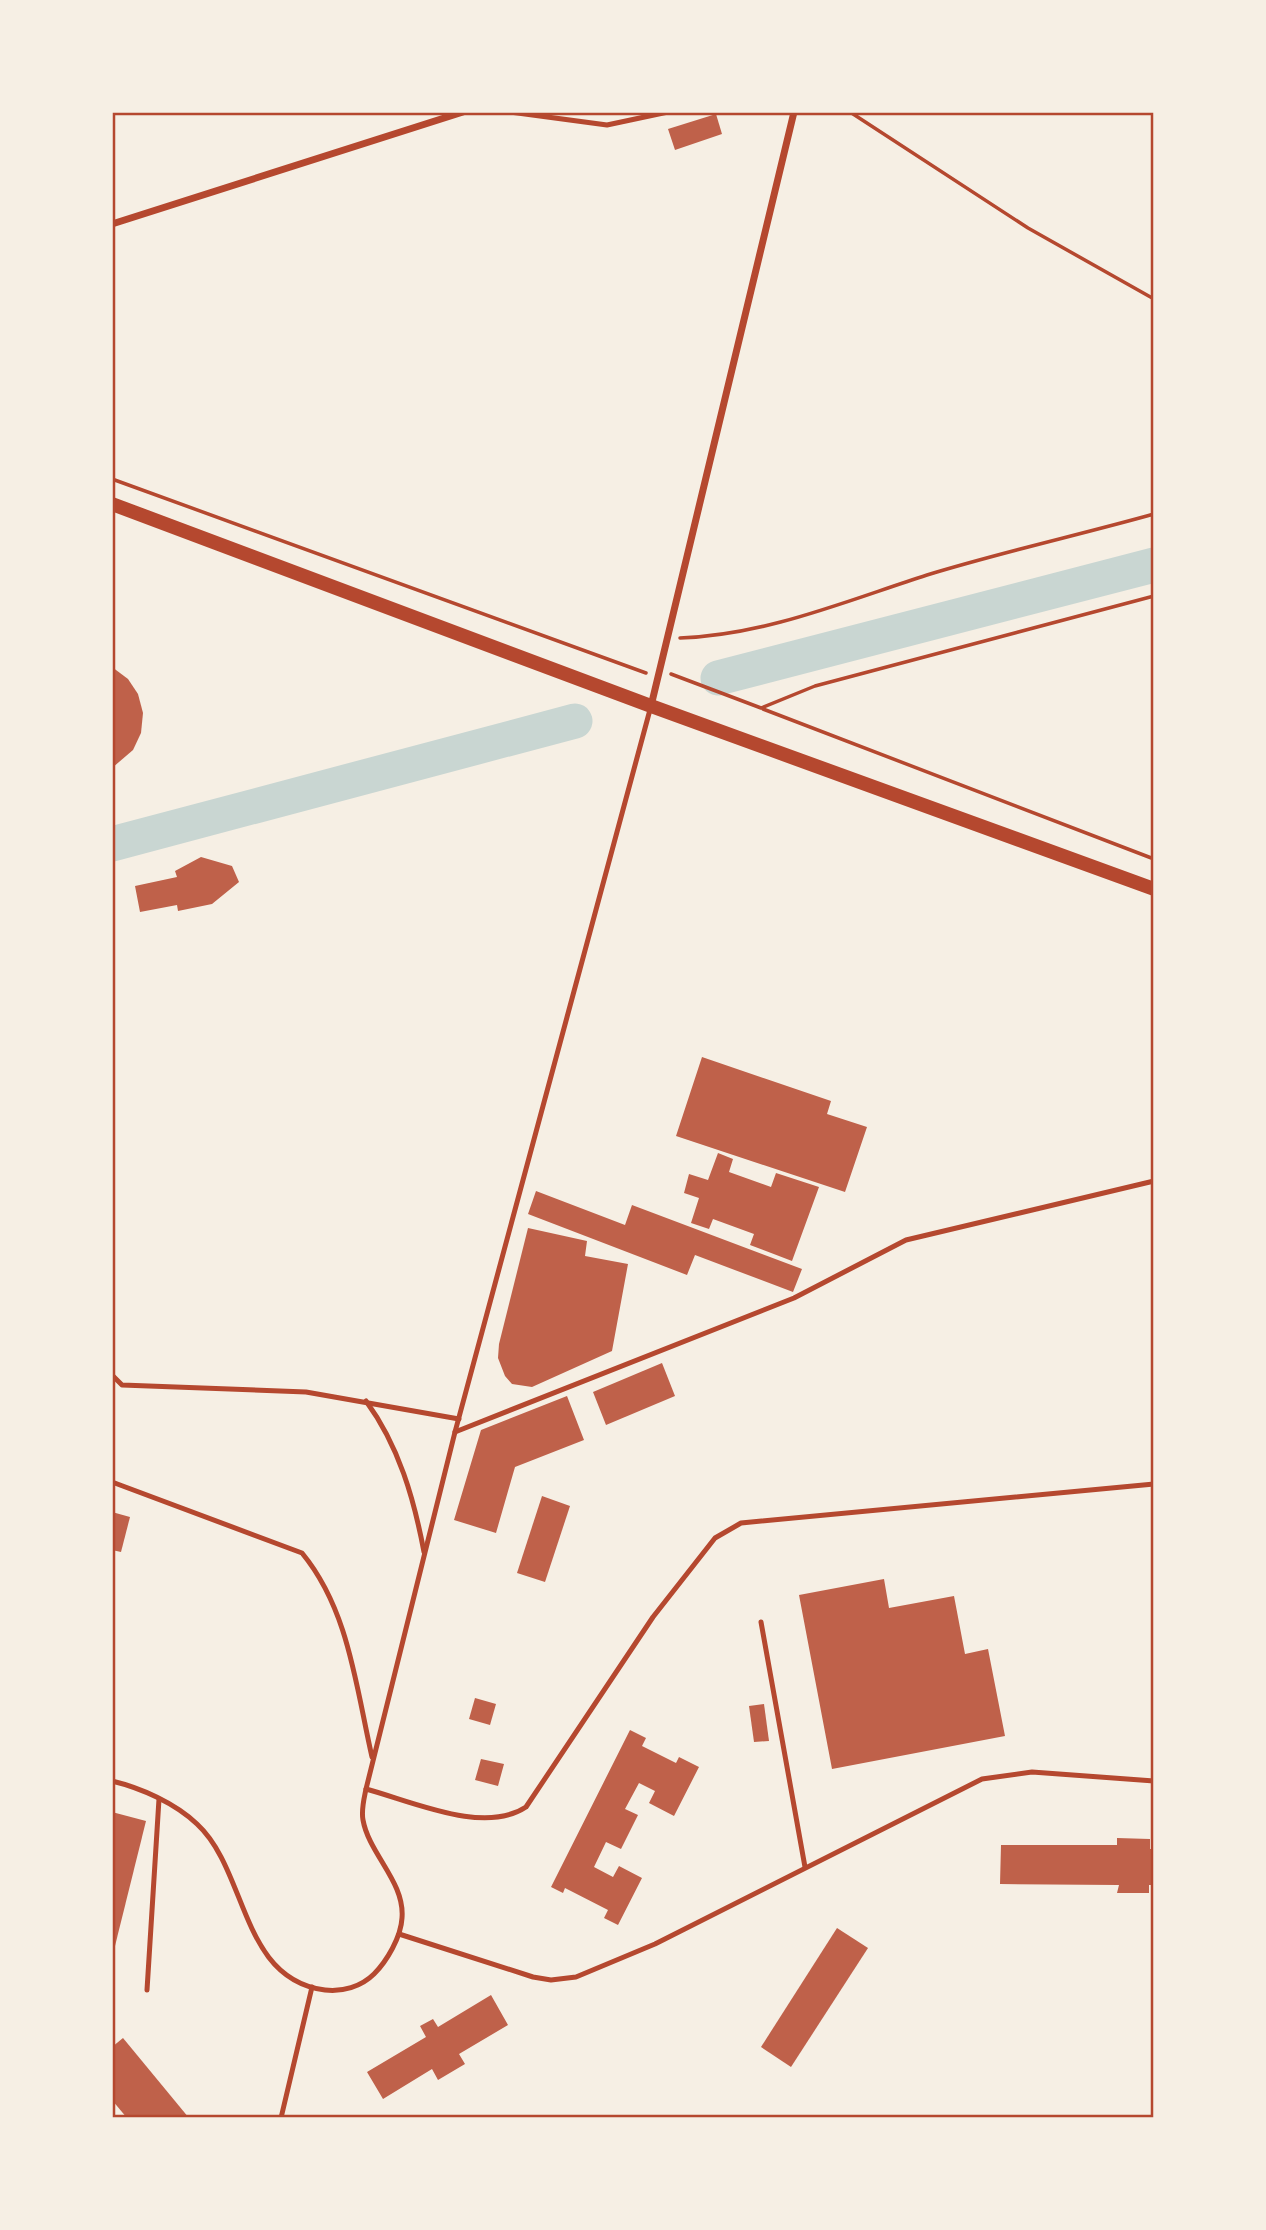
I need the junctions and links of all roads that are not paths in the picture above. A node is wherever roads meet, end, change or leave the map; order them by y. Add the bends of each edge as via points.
1 (463, 112) edge
2 (510, 112) edge
3 (668, 112) edge
4 (794, 112) edge
5 (454, 113) edge
6 (112, 224) edge
7 (112, 504) edge
8 (651, 706) junction
9 (1154, 889) edge
10 (1154, 1181) edge
11 (112, 1375) edge
12 (366, 1401) junction
13 (459, 1419) junction
14 (455, 1432) junction
15 (112, 1482) edge
16 (1154, 1484) edge
17 (424, 1555) junction
18 (761, 1622) dead end
19 (373, 1760) junction
20 (112, 1781) edge
21 (1154, 1781) edge
22 (366, 1789) junction
23 (159, 1799) junction
24 (805, 1867) junction
25 (399, 1934) junction
26 (312, 1987) junction
27 (147, 1990) dead end
28 (281, 2118) edge

1 - 5 street
2 - 3 lane via 607,125
4 - 8 street
5 - 6 street
7 - 8 main road
8 - 9 main road
8 - 13 lane
10 - 14 lane via 906,1240 794,1298
11 - 12 lane via 122,1385 306,1392
12 - 13 lane
12 - 17 lane via 396,1455 415,1503
13 - 14 lane
14 - 17 lane
15 - 19 lane via 302,1553 320,1575 338,1611
16 - 22 lane via 741,1523 715,1538 653,1617 526,1808 482,1820
17 - 19 lane
18 - 24 lane
19 - 22 lane
20 - 23 lane
21 - 24 lane via 1032,1772 982,1779
22 - 25 lane via 362,1817 399,1897
23 - 26 lane via 197,1824 211,1840 262,1949 275,1964
23 - 27 lane
24 - 25 lane via 655,1944 562,1980 533,1977
25 - 26 lane via 378,1969 358,1985 336,1991
26 - 28 lane

